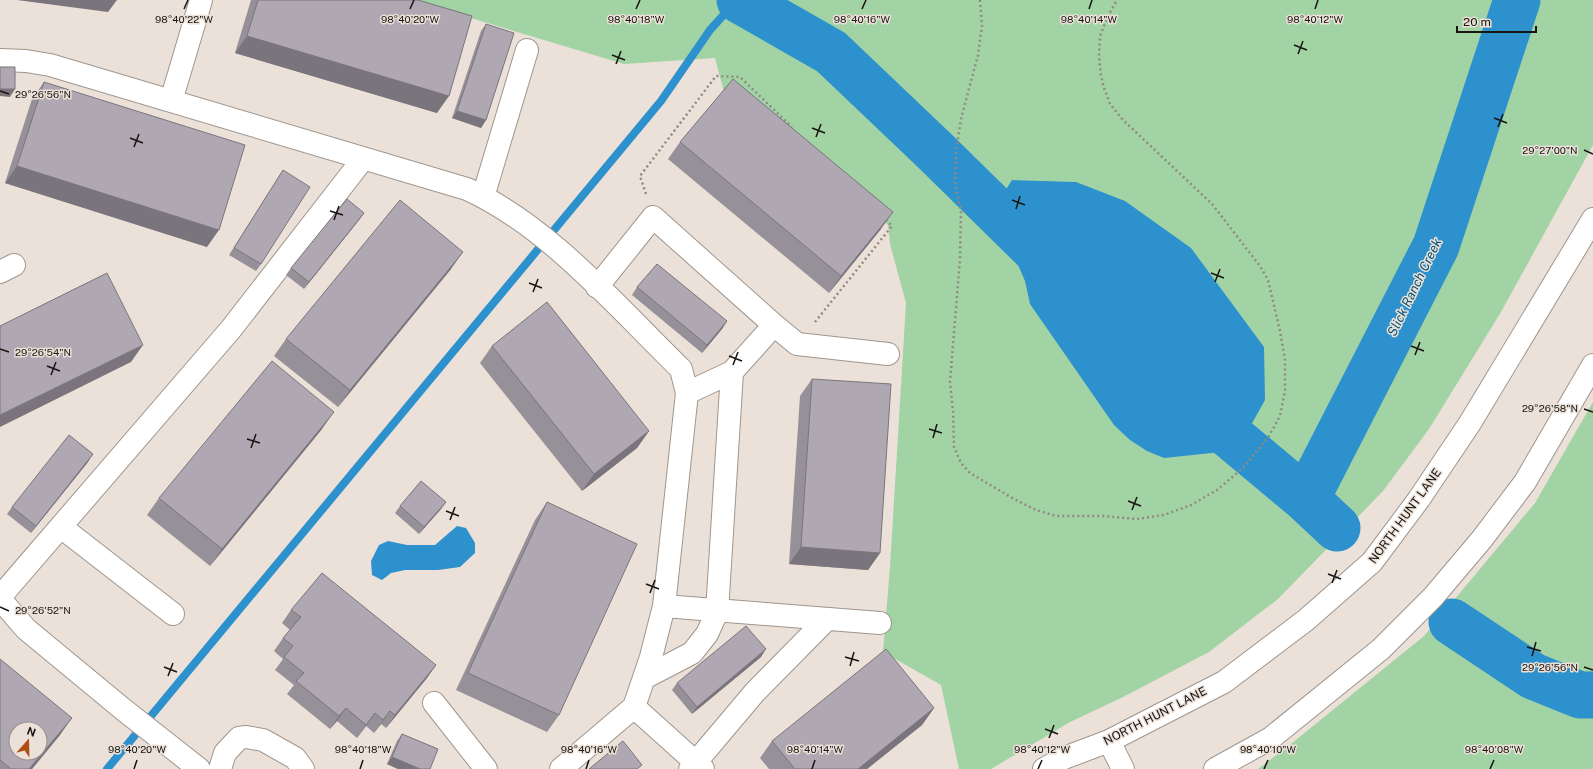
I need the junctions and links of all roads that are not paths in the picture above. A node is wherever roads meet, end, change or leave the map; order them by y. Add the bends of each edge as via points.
1 (201, 0) edge
2 (527, 50) dead end
3 (0, 60) edge
4 (171, 101) junction
5 (363, 159) junction
6 (483, 197) junction
7 (1593, 219) edge
8 (597, 286) junction
9 (774, 325) junction
10 (888, 354) dead end
11 (1593, 365) edge
12 (732, 372) junction
13 (687, 393) junction
14 (61, 527) junction
15 (0, 598) edge
16 (664, 606) junction
17 (717, 612) junction
18 (174, 614) dead end
19 (827, 619) junction
20 (880, 623) dead end
21 (644, 678) junction
22 (434, 703) dead end
23 (634, 707) junction
24 (1109, 740) junction
25 (696, 767) edge
26 (199, 769) edge
27 (220, 769) edge
28 (303, 769) edge
29 (486, 769) edge
30 (561, 769) edge
31 (1044, 769) edge
32 (1123, 769) edge
33 (1215, 769) edge

1 - 4 main road
2 - 6 main road
3 - 4 main road via 50,65
4 - 5 main road
5 - 6 main road via 467,189
5 - 14 main road via 231,329
6 - 8 main road via 522,221
7 - 24 main road, NORTH HUNT LANE via 1470,422 1420,499 1372,562 1306,620 1224,682
8 - 9 main road via 653,217
8 - 13 main road via 681,369
9 - 10 main road via 797,344
9 - 12 main road
11 - 33 main road via 1525,482 1482,539 1433,597 1381,649 1270,738
12 - 13 main road
12 - 17 main road
13 - 16 main road
14 - 15 main road
14 - 18 main road
15 - 26 main road via 26,629
16 - 17 main road
16 - 21 main road
17 - 19 main road
17 - 21 main road via 707,634 692,653
19 - 20 main road
19 - 25 main road via 755,692
21 - 23 main road
22 - 29 main road
23 - 25 main road
23 - 30 main road
24 - 31 main road, NORTH HUNT LANE
24 - 32 main road
27 - 28 main road via 225,753 238,738 246,737 263,740 295,758

